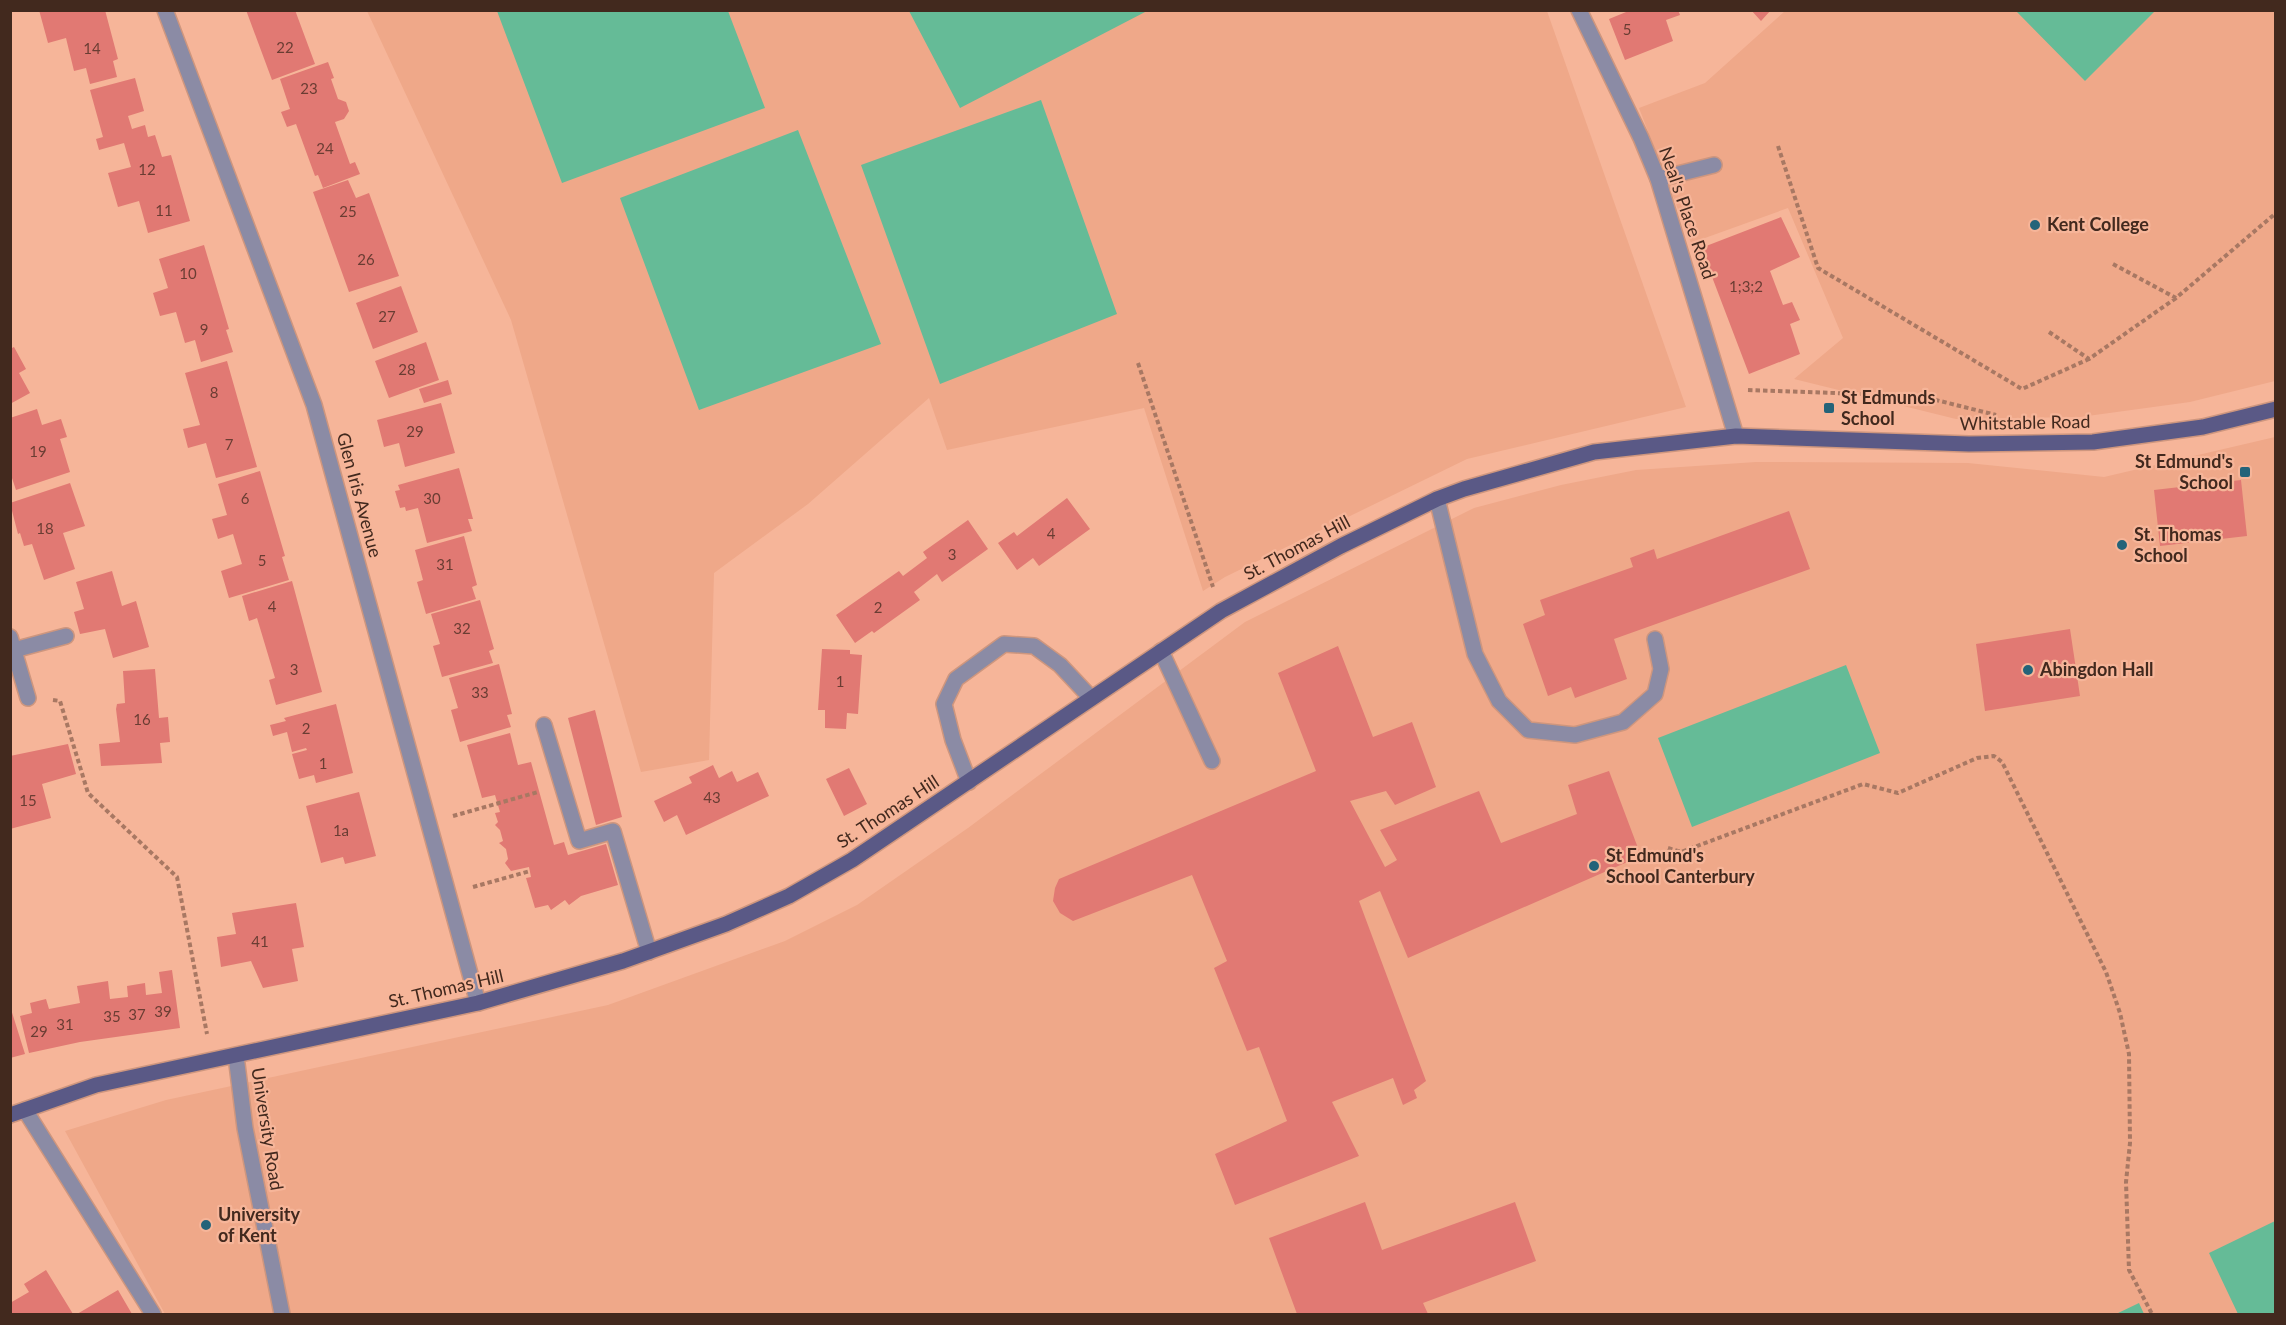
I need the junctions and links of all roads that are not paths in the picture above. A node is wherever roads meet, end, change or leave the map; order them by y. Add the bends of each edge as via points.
1 (165, 10) edge
2 (1579, 10) edge
3 (1714, 165) dead end
4 (1658, 179) junction
5 (2276, 409) edge
6 (1736, 436) junction
7 (1437, 499) junction
8 (66, 636) dead end
9 (1654, 639) dead end
10 (12, 644) edge
11 (1161, 651) junction
12 (28, 698) road end
13 (1091, 698) junction
14 (544, 725) dead end
15 (1212, 761) dead end
16 (969, 782) junction
17 (649, 952) junction
18 (478, 1003) junction
19 (236, 1056) junction
20 (17, 1112) edge
21 (153, 1314) edge
22 (282, 1314) edge

1 - 18 street, Glen Iris Avenue via 314,405
2 - 4 street, Neal's Place Road
3 - 4 street
4 - 6 street, Neal's Place Road
5 - 6 main road, Whitstable Road via 2203,427 2093,442 1968,444
6 - 7 main road, St. Thomas Hill via 1594,452
7 - 9 street via 1475,654 1499,701 1528,730 1575,735 1623,722 1655,694 1661,669
7 - 11 main road, St. Thomas Hill via 1221,611
8 - 10 street
10 - 12 street
11 - 13 main road, St. Thomas Hill
11 - 15 street
13 - 16 main road, St. Thomas Hill
13 - 16 street via 1060,665 1034,646 1004,644 981,658 956,679 944,704
14 - 17 street via 579,841 613,831
16 - 17 main road, St. Thomas Hill via 852,860 789,896
17 - 18 main road, St. Thomas Hill
18 - 19 main road, St. Thomas Hill
19 - 20 main road, St. Thomas Hill via 96,1085
19 - 22 street, University Road via 245,1128
20 - 21 street

